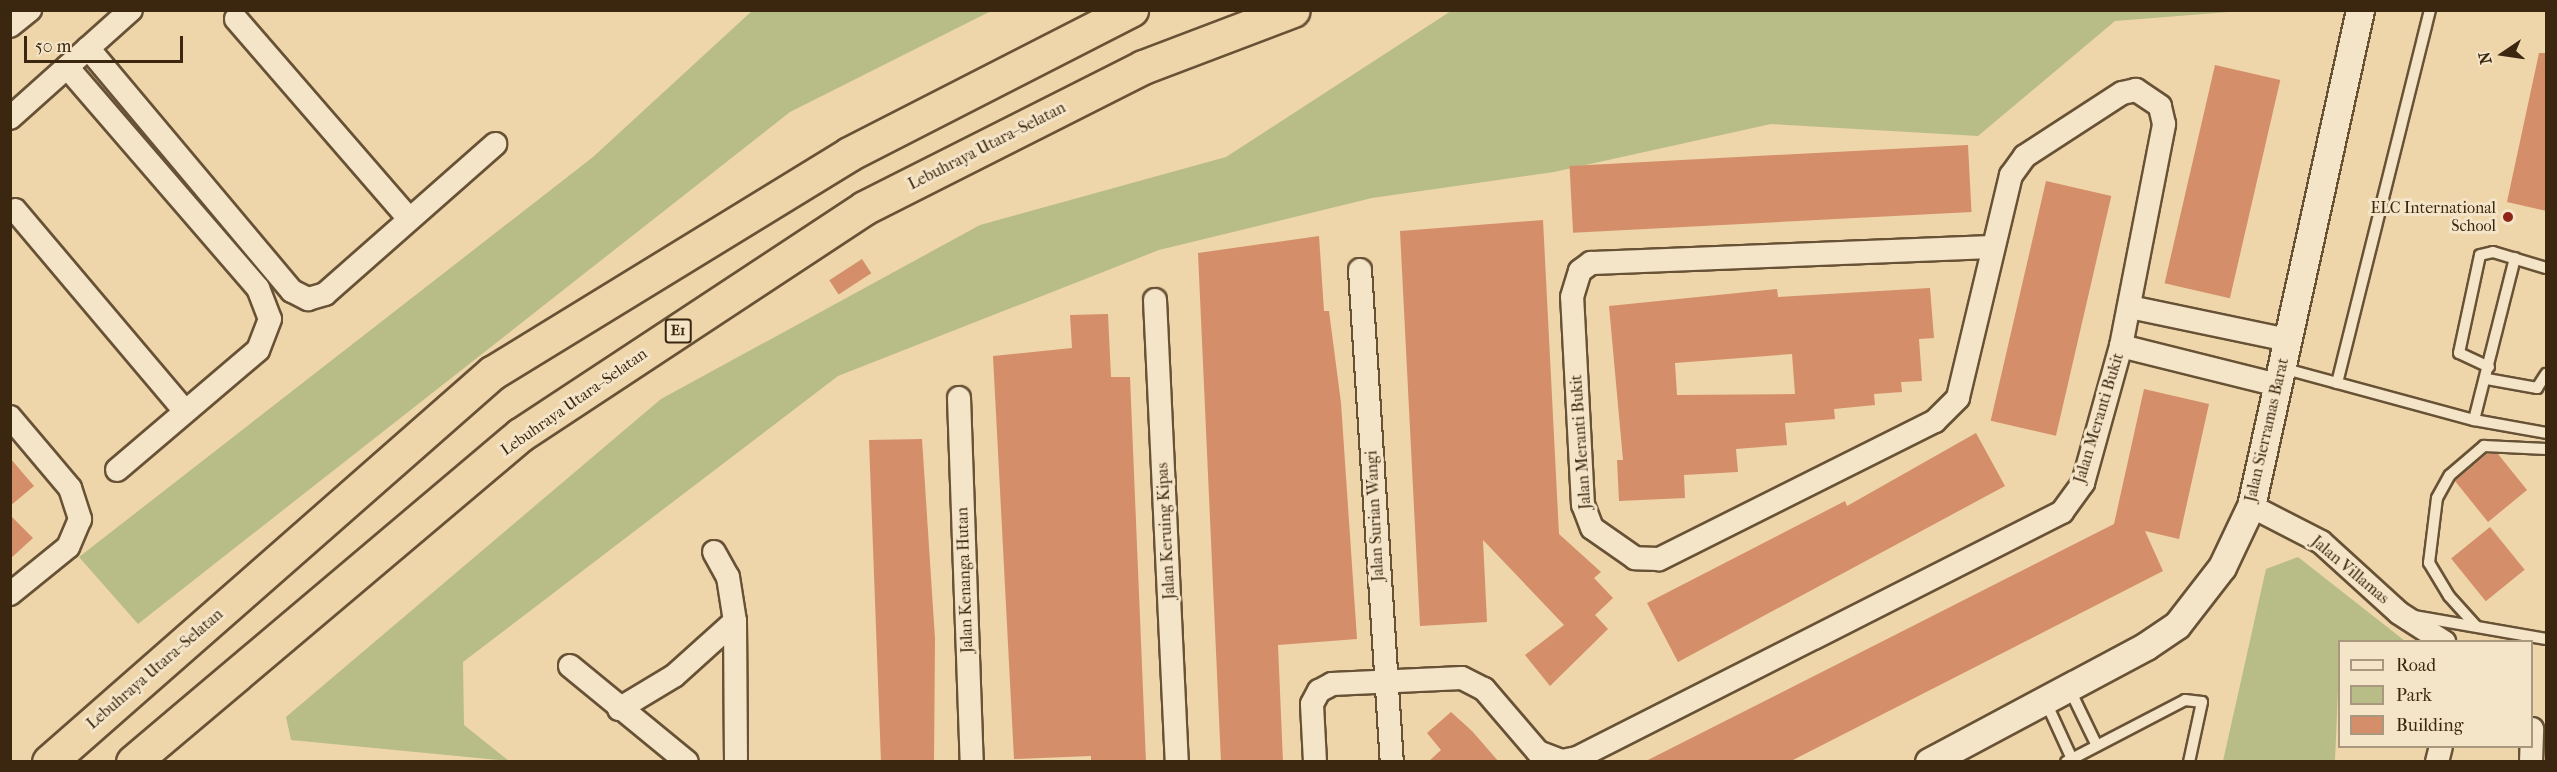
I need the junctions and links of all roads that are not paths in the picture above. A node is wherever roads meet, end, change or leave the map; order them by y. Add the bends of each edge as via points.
1 (30, 10) edge
2 (131, 10) edge
3 (1131, 10) edge
4 (1293, 10) edge
5 (2360, 10) edge
6 (2430, 10) edge
7 (236, 19) dead end
8 (10, 26) edge
9 (88, 48) junction
10 (67, 67) junction
11 (10, 118) edge
12 (495, 144) dead end
13 (15, 210) dead end
14 (409, 219) junction
15 (1993, 247) junction
16 (2515, 258) junction
17 (2547, 268) edge
18 (1360, 270) dead end
19 (1155, 300) dead end
20 (2130, 307) junction
21 (2288, 340) junction
22 (2121, 346) junction
23 (2488, 373) junction
24 (2547, 374) edge
25 (2280, 376) junction
26 (2337, 383) junction
27 (958, 398) dead end
28 (184, 410) junction
29 (10, 417) edge
30 (2474, 420) junction
31 (2547, 433) edge
32 (2547, 449) edge
33 (117, 470) dead end
34 (2252, 506) junction
35 (714, 552) dead end
36 (10, 594) edge
37 (2399, 613) junction
38 (735, 621) junction
39 (2476, 626) junction
40 (2547, 639) edge
41 (2441, 640) edge
42 (570, 666) dead end
43 (1385, 683) junction
44 (2069, 687) junction
45 (2045, 700) junction
46 (620, 710) junction
47 (2097, 746) junction
48 (2069, 760) edge
49 (49, 762) edge
50 (133, 762) edge
51 (687, 762) edge
52 (735, 762) edge
53 (972, 762) edge
54 (1177, 762) edge
55 (1316, 762) edge
56 (1392, 762) edge
57 (1929, 762) edge
58 (2189, 762) edge

1 - 8 street
2 - 9 street
3 - 49 highway, Lebuhraya Utara–Selatan via 849,154 492,373
4 - 50 highway, Lebuhraya Utara–Selatan / E1 via 1143,67 864,208 520,435
5 - 21 street, Jalan Sierramas Barat
6 - 26 lane
7 - 14 street
9 - 10 street
9 - 14 street via 292,291 308,299 325,294
10 - 11 street
10 - 28 street via 266,302 268,334 258,350
12 - 14 street
13 - 28 street
15 - 15 street, Jalan Meranti Bukit via 1958,398 1935,421 1659,559 1635,558 1592,528 1583,505 1572,297 1580,271 1591,263
15 - 20 street, Jalan Meranti Bukit via 2011,175 2025,156 2122,93 2136,90 2150,96 2160,106 2164,124
16 - 17 lane
16 - 23 lane
16 - 23 lane via 2486,252 2477,261 2459,353
18 - 43 street, Jalan Surian Wangi
19 - 54 street, Jalan Keruing Kipas
20 - 21 street
20 - 22 street, Jalan Meranti Bukit
21 - 25 street, Jalan Sierramas Barat
22 - 25 street, Jalan Meranti Bukit
22 - 43 street, Jalan Meranti Bukit via 2083,483 2062,512 1577,758 1556,760 1538,752 1474,681
23 - 24 lane via 2537,388
23 - 30 lane
25 - 26 lane
25 - 34 street, Jalan Sierramas Barat
26 - 30 lane
27 - 53 street, Jalan Kenanga Hutan
28 - 33 street
29 - 36 street via 70,488 80,519 68,547
30 - 31 lane
32 - 39 lane via 2484,447 2450,475 2437,498 2429,563 2449,596
34 - 37 street, Jalan Villamas via 2321,542
34 - 44 street, Jalan Sierramas Barat via 2222,567 2177,625
35 - 38 street via 728,577
37 - 39 lane
37 - 41 street, Jalan Villamas
38 - 46 street via 674,676
38 - 52 street
39 - 40 lane
42 - 46 street
43 - 55 street, Jalan Meranti Bukit via 1332,684 1319,691 1312,704
43 - 56 street, Jalan Surian Wangi
44 - 45 street, Jalan Sierramas Barat
44 - 47 lane
45 - 48 lane
45 - 57 street, Jalan Sierramas Barat
46 - 51 street
47 - 48 lane
47 - 58 lane via 2185,700 2202,702

